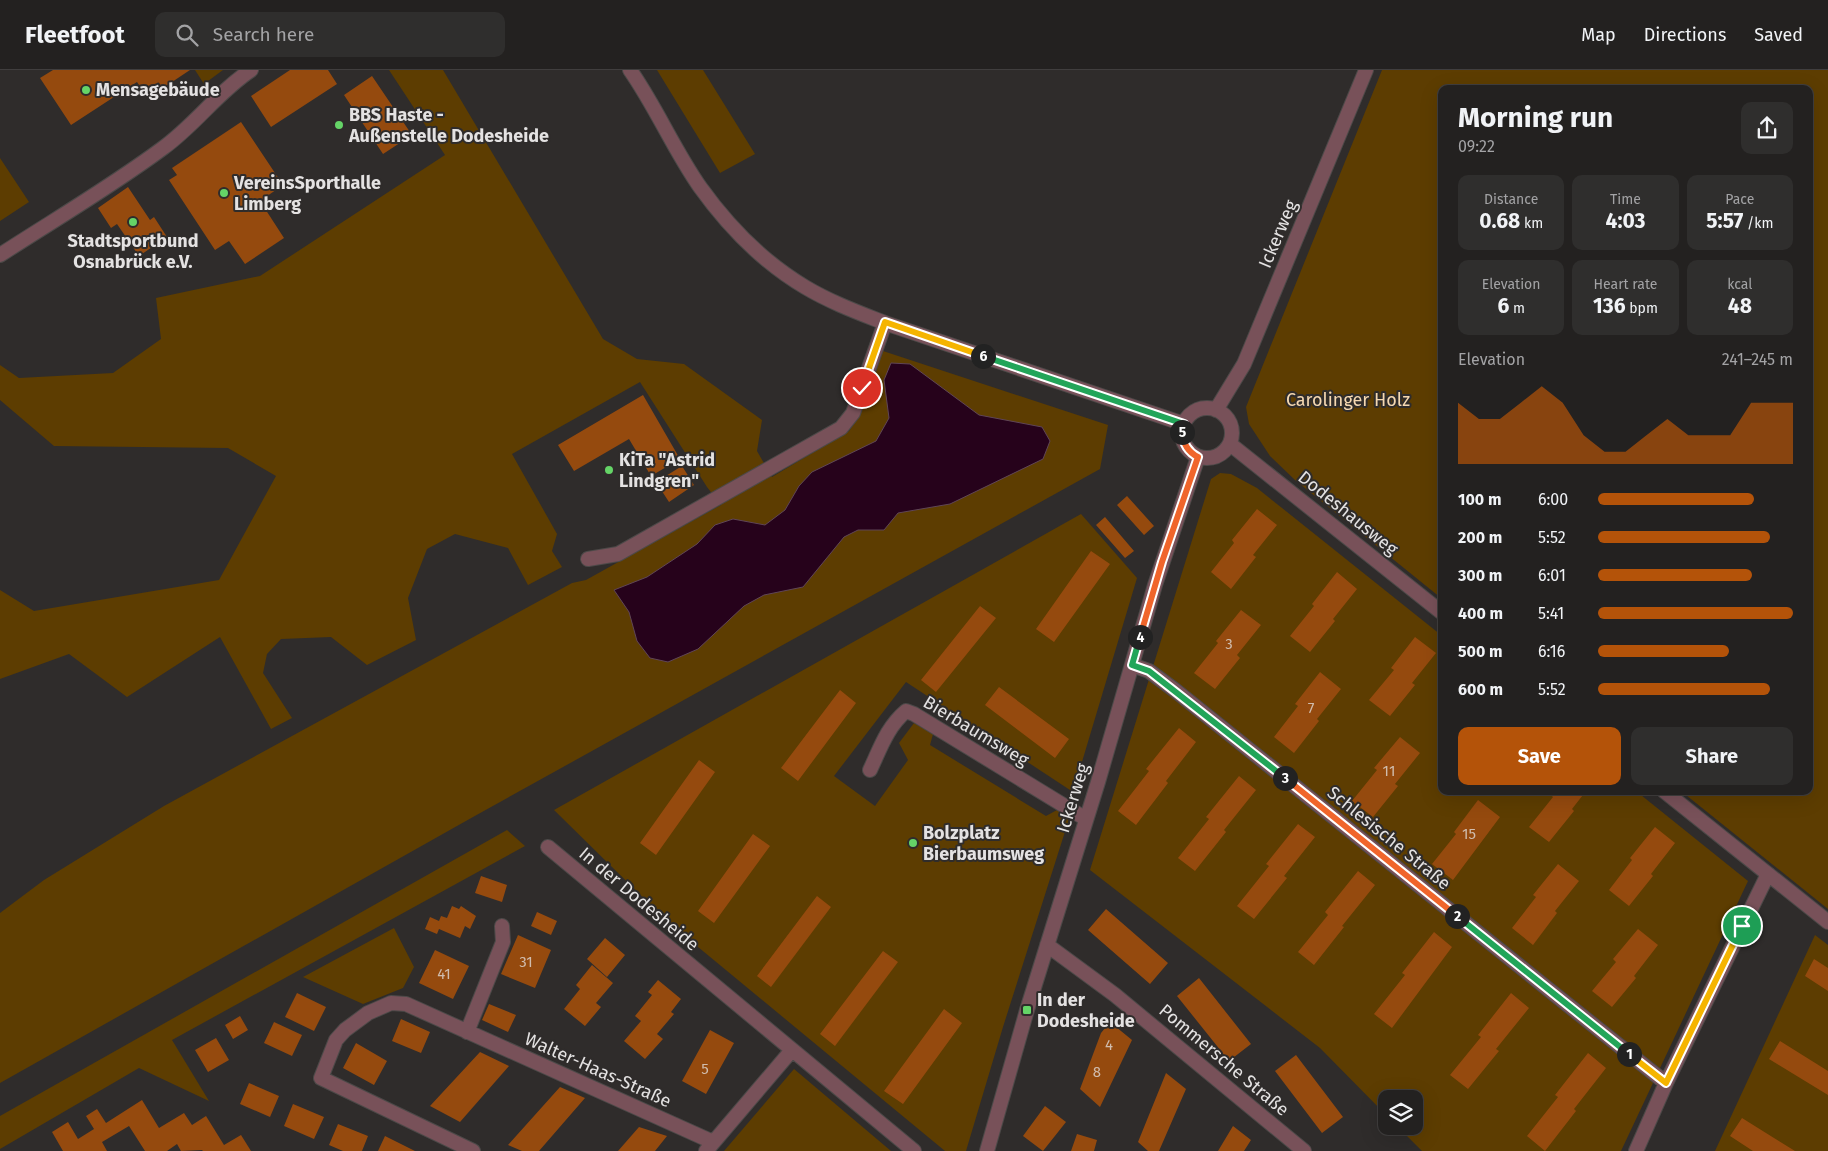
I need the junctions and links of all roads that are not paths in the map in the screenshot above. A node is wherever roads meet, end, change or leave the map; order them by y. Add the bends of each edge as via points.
1 (251, 70) edge
2 (630, 70) edge
3 (1366, 70) edge
4 (0, 254) edge
5 (885, 322) junction
6 (1216, 410) junction
7 (1184, 424) junction
8 (1230, 444) junction
9 (1198, 457) junction
10 (588, 559) dead end
11 (1438, 610) edge
12 (1132, 665) junction
13 (870, 770) dead end
14 (1669, 795) edge
15 (1086, 819) junction
16 (548, 847) dead end
17 (1768, 874) junction
18 (1828, 922) edge
19 (502, 926) dead end
20 (1048, 945) junction
21 (466, 1032) junction
22 (792, 1050) junction
23 (1666, 1083) junction
24 (709, 1147) edge
25 (473, 1151) edge
26 (914, 1151) edge
27 (987, 1151) edge
28 (1304, 1151) edge
29 (1636, 1151) edge

1 - 4 street via 237,79 191,126 164,148
2 - 5 street via 700,187 729,223 765,259 804,287 846,308
3 - 6 street, Ickerweg via 1244,364
5 - 7 street
5 - 10 street via 853,413 841,428 618,554
6 - 7 street via 1200,409 1192,413
6 - 8 street via 1223,414 1232,428
7 - 9 street via 1184,443
8 - 9 street via 1219,456
8 - 11 street, Dodeshausweg
9 - 12 street, Ickerweg via 1162,562
12 - 15 street, Ickerweg
12 - 23 street, Schlesische Straße via 1149,671 1176,691
13 - 15 street, Bierbaumsweg via 888,732 906,711
14 - 17 street
15 - 20 street, Ickerweg
16 - 22 street, In der Dodesheide
17 - 18 street
17 - 23 street
19 - 21 street via 503,942
20 - 27 street, Ickerweg
20 - 28 street, Pommersche Straße via 1115,995
21 - 24 street, Walter-Haas-Straße
21 - 25 street, Walter-Haas-Straße via 406,1004 391,1003 368,1013 345,1030 336,1040 321,1078
22 - 24 street, Walter-Haas-Straße
22 - 26 street, In der Dodesheide
23 - 29 street

